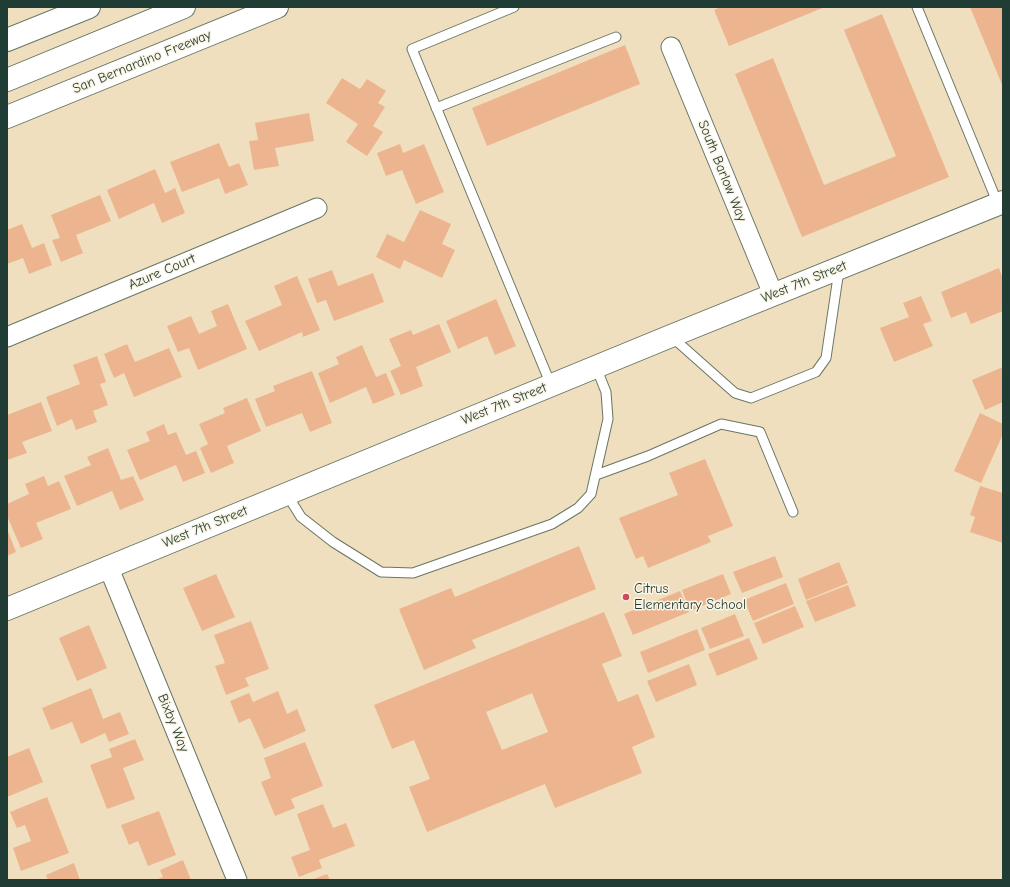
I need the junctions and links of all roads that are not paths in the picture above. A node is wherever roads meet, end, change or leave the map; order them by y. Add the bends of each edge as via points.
1 (89, 7) edge
2 (184, 7) edge
3 (277, 7) edge
4 (514, 7) edge
5 (917, 7) edge
6 (616, 38) dead end
7 (7, 40) edge
8 (671, 47) dead end
9 (7, 80) edge
10 (436, 108) junction
11 (7, 117) edge
12 (1001, 203) edge
13 (316, 208) dead end
14 (839, 268) junction
15 (773, 294) junction
16 (671, 336) junction
17 (7, 337) edge
18 (596, 366) junction
19 (551, 385) junction
20 (596, 475) junction
21 (286, 493) junction
22 (793, 512) dead end
23 (108, 566) junction
24 (7, 609) edge
25 (237, 880) edge

1 - 7 main road
2 - 9 main road
3 - 11 main road, San Bernardino Freeway
4 - 10 lane via 412,49
5 - 12 lane
6 - 10 lane
8 - 15 street, South Barlow Way
10 - 19 lane
12 - 14 main road, West 7th Street
13 - 17 street, Azure Court
14 - 15 main road, West 7th Street
14 - 16 lane via 826,358 816,372 751,398 735,393
15 - 16 main road, West 7th Street
16 - 18 main road, West 7th Street
18 - 19 main road, West 7th Street
18 - 20 lane via 606,392 608,419
19 - 21 main road, West 7th Street
20 - 21 lane via 591,494 578,508 552,524 413,573 381,572 369,565 301,517
20 - 22 lane via 648,456 721,424 760,432
21 - 23 main road, West 7th Street
23 - 24 main road, West 7th Street
23 - 25 street, Bixby Way

